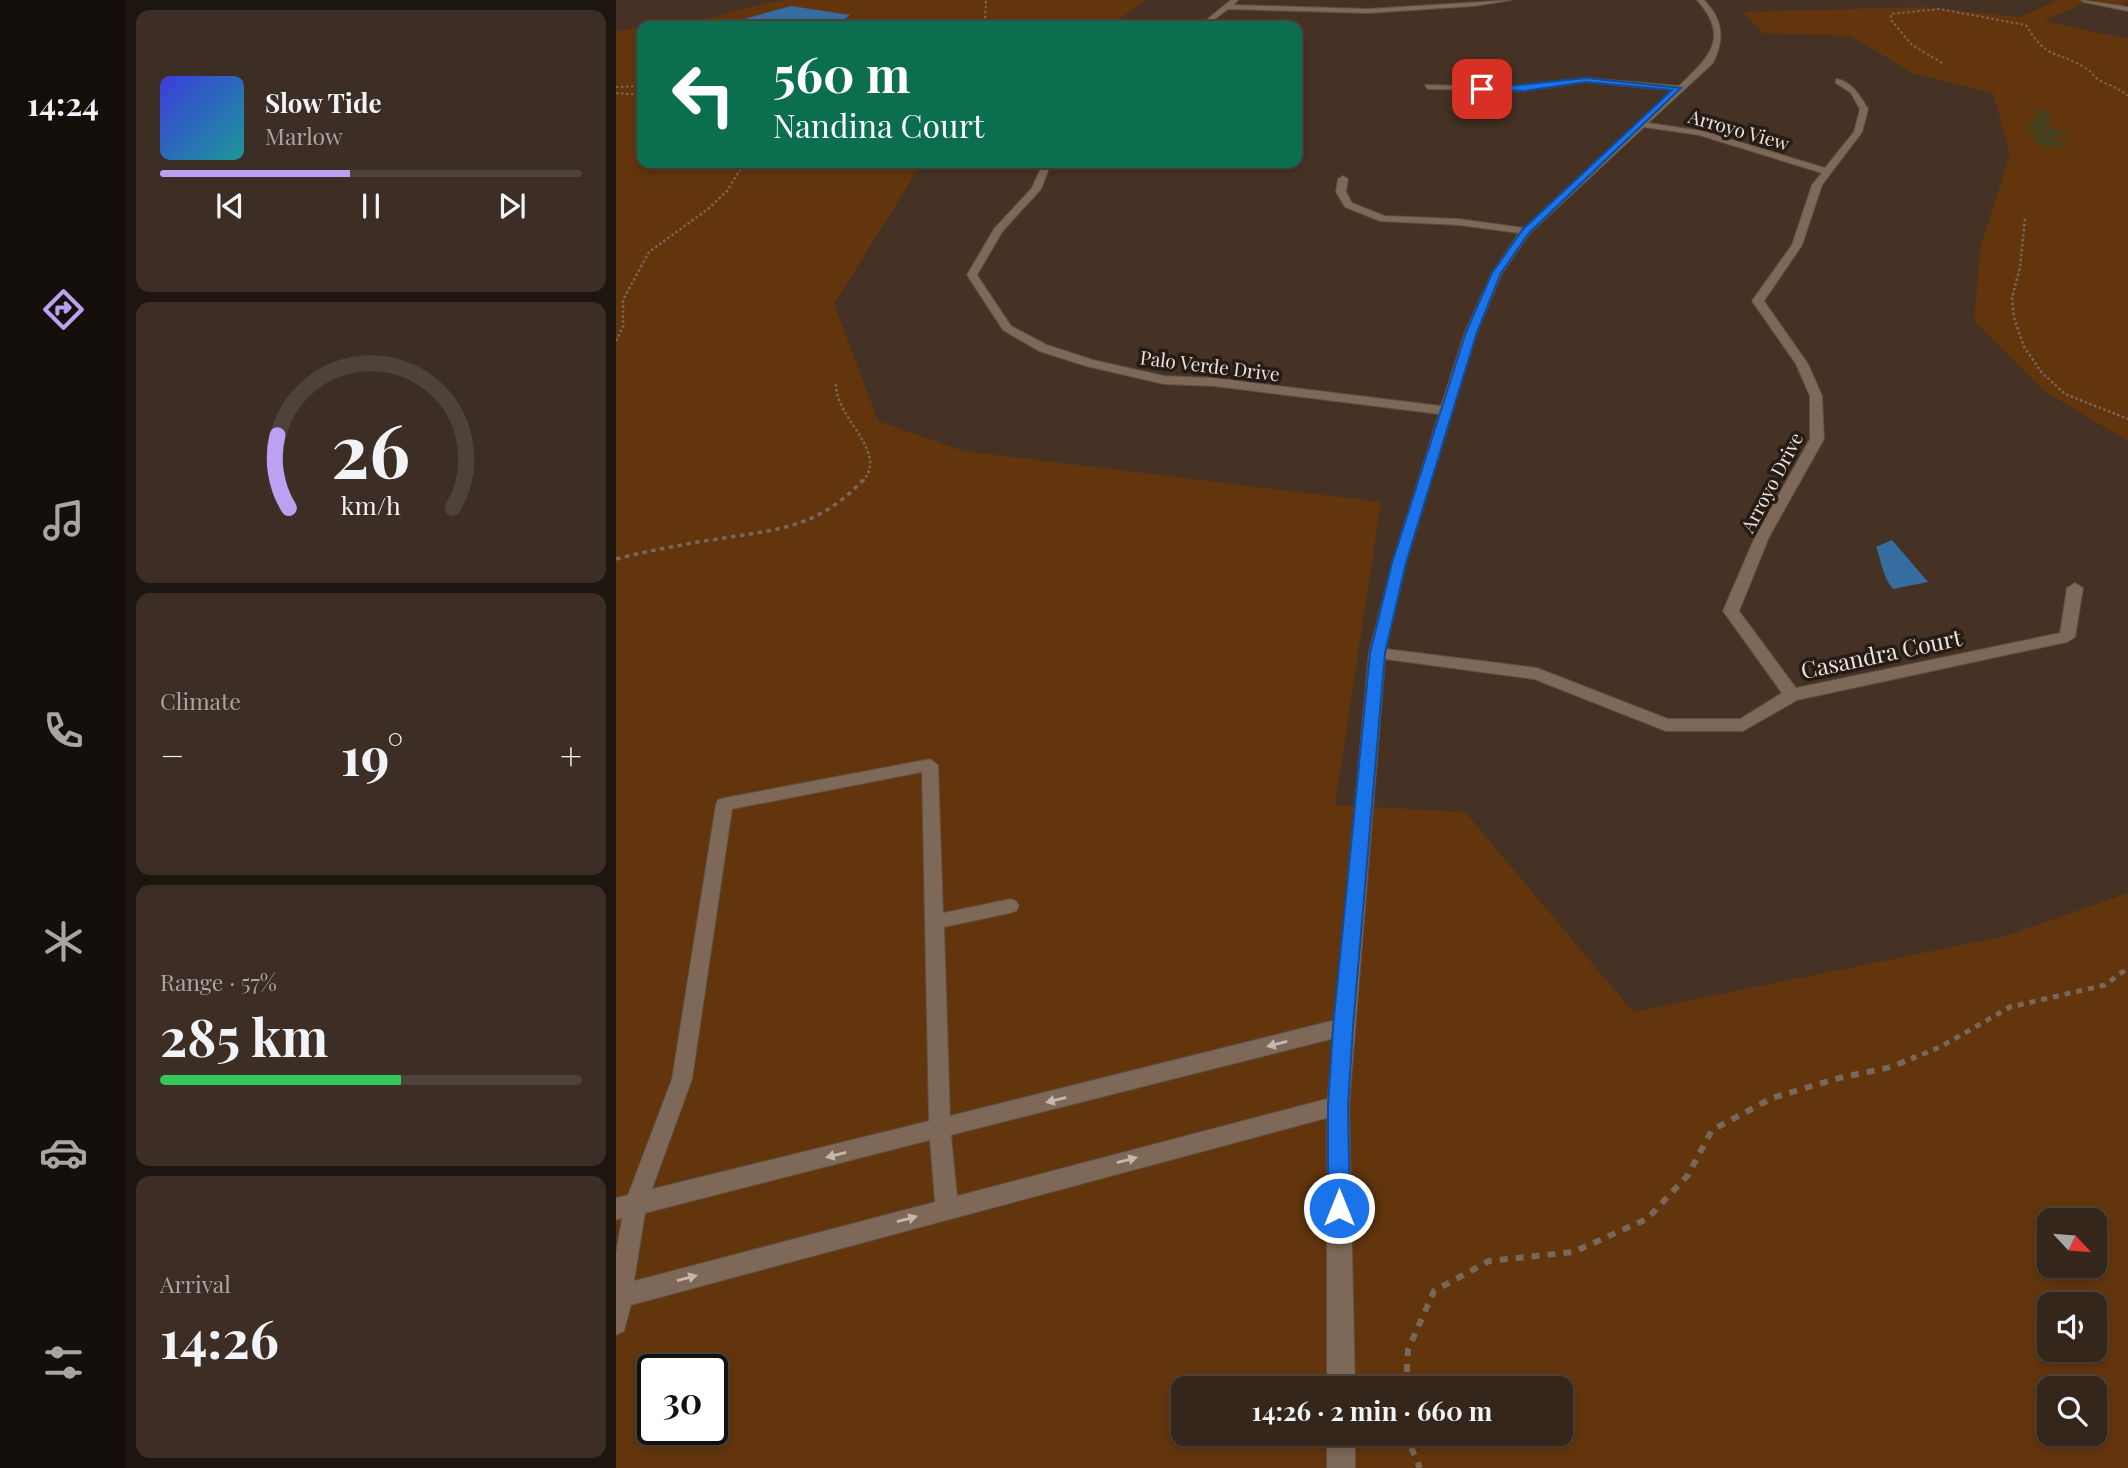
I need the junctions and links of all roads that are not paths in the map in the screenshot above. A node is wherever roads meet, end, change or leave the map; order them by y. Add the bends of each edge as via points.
1 (1235, 0) edge
2 (1509, 0) edge
3 (1700, 0) edge
4 (2084, 0) edge
5 (1228, 7) junction
6 (2128, 9) edge
7 (1209, 21) edge
8 (1839, 81) dead end
9 (1428, 87) dead end
10 (1678, 88) junction
11 (1641, 124) junction
12 (1045, 168) edge
13 (1825, 171) junction
14 (1343, 179) dead end
15 (1526, 231) junction
16 (1447, 411) junction
17 (2076, 588) dead end
18 (1377, 653) junction
19 (1792, 695) junction
20 (1010, 906) dead end
21 (934, 922) junction
22 (1343, 1027) junction
23 (1338, 1106) junction
24 (940, 1130) junction
25 (625, 1207) edge
26 (947, 1209) junction
27 (619, 1296) edge
28 (616, 1323) edge
29 (1341, 1376) edge
30 (1341, 1446) edge
31 (1341, 1468) edge

1 - 5 street
2 - 5 street via 1368,11
3 - 10 street via 1718,24 1719,42 1710,61
4 - 6 street
5 - 7 street
8 - 13 street via 1854,92 1864,108 1858,132
9 - 10 street via 1524,89 1586,80
10 - 11 street
11 - 13 street, Arroyo View via 1700,133
11 - 15 street
12 - 16 street, Palo Verde Drive via 1036,189 998,231 972,275 1007,328 1043,348 1164,380
13 - 19 street, Arroyo Drive via 1797,245 1758,300 1802,364 1816,396 1817,439 1762,537 1731,611
14 - 15 street via 1340,192 1348,205 1384,219
15 - 16 street via 1496,273 1471,332
16 - 18 street via 1399,563
17 - 19 street, Casandra Court via 2067,636
18 - 19 street, Casandra Court via 1537,674 1666,725 1743,725
18 - 22 street
20 - 21 lane
21 - 24 lane
21 - 25 lane via 930,765 724,804 682,1079
22 - 23 street
22 -> 24 lane
26 -> 23 lane
23 - 29 street
24 -> 25 lane
24 - 26 lane
25 - 27 lane
27 -> 26 lane
27 - 28 lane
30 - 31 street

